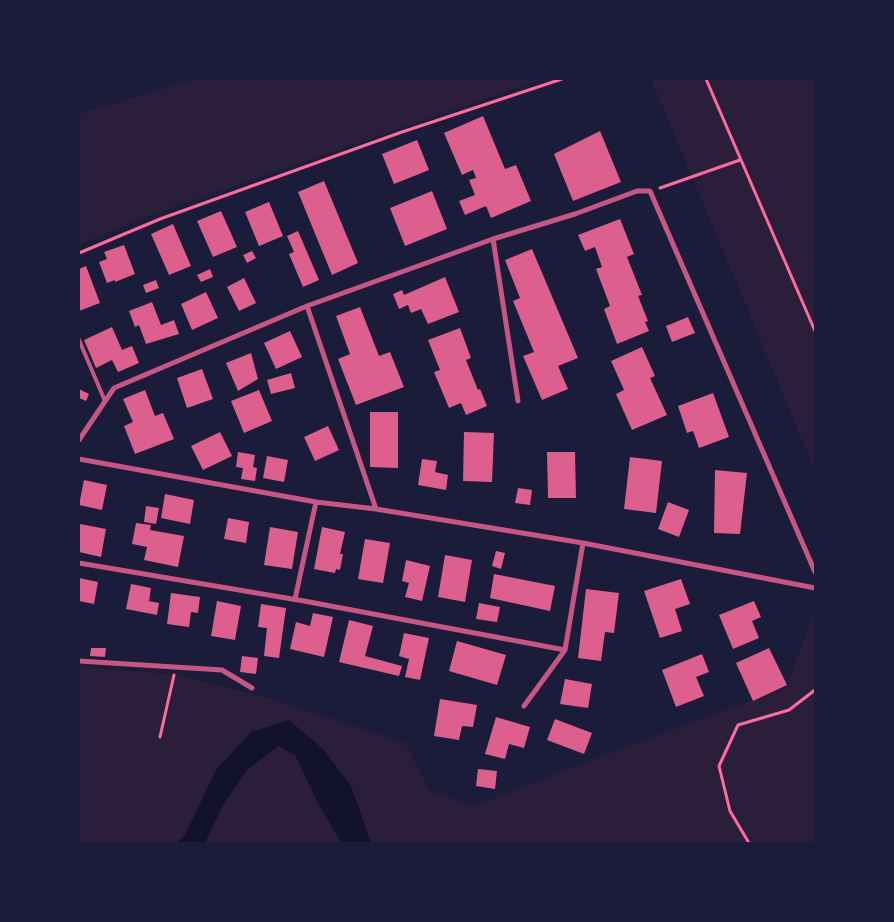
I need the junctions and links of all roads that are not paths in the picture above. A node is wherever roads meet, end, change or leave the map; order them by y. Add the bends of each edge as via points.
1 (493, 239) junction
2 (307, 306) junction
3 (79, 340) edge
4 (105, 401) junction
5 (518, 401) dead end
6 (79, 440) edge
7 (79, 459) edge
8 (316, 502) junction
9 (376, 509) junction
10 (583, 543) junction
11 (79, 563) edge
12 (815, 572) edge
13 (815, 588) edge
14 (295, 599) junction
15 (565, 650) junction
16 (79, 661) edge
17 (252, 688) dead end
18 (524, 706) dead end

1 - 2 street
1 - 5 street
1 - 12 street via 637,191 650,191
2 - 4 street via 114,388
2 - 9 street
3 - 4 lane
4 - 6 street
7 - 8 street
8 - 9 street
8 - 14 street
9 - 10 street
10 - 13 street
10 - 15 street
11 - 14 street
14 - 15 street
15 - 18 street
16 - 17 street via 222,670

